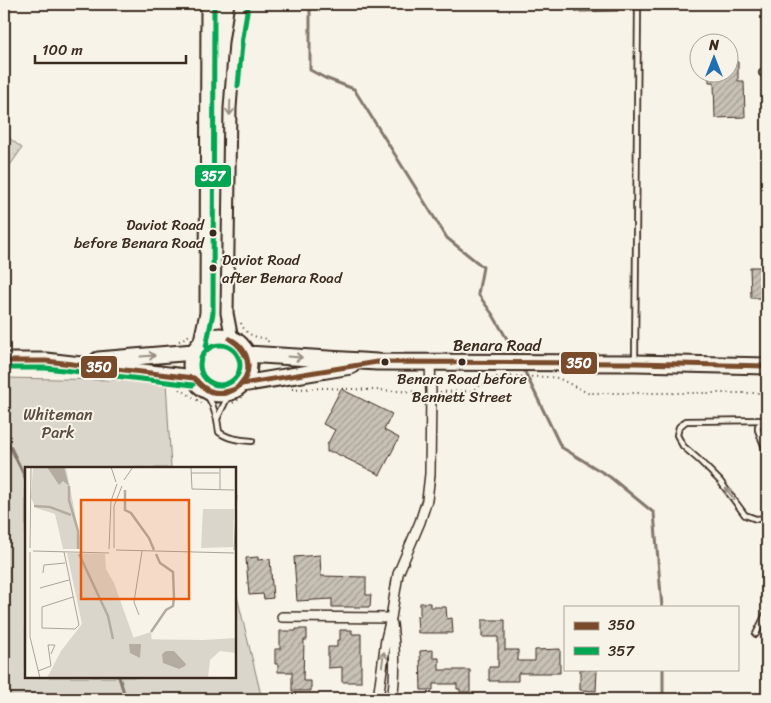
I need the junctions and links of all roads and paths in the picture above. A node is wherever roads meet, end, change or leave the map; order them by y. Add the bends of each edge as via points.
1 (208, 4) edge
2 (241, 4) edge
3 (638, 4) edge
4 (227, 313) junction
5 (232, 339) junction
6 (195, 343) junction
7 (165, 354) junction
8 (246, 354) junction
9 (268, 355) junction
10 (4, 361) edge
11 (64, 362) junction
12 (377, 362) junction
13 (430, 362) junction
14 (635, 363) junction
15 (767, 366) edge
16 (520, 367) junction
17 (199, 383) junction
18 (236, 388) junction
19 (767, 393) edge
20 (217, 419) junction
21 (766, 420) edge
22 (252, 441) dead end
23 (767, 452) edge
24 (767, 518) edge
25 (767, 612) edge
26 (282, 617) dead end
27 (391, 618) junction
28 (756, 634) dead end
29 (378, 699) edge
30 (392, 699) edge

1 - 6 street via 206,312
2 -> 4 street via 230,108
3 - 14 lane
4 - 5 street
4 - 9 path via 236,314 243,328 254,337 268,340
5 - 6 main road via 215,337
5 - 8 main road
6 - 7 main road
6 - 7 path via 165,346
6 - 17 main road via 191,369
11 -> 7 main road
8 - 9 main road, Benara Road
8 - 18 main road via 249,362 246,377
9 -> 12 main road, Benara Road
10 - 11 main road
11 - 17 main road
12 - 13 main road, Benara Road
12 - 18 main road, Benara Road
13 - 16 main road, Benara Road
13 - 27 street via 427,500 398,574
14 - 15 main road, Benara Road
14 - 16 main road, Benara Road
16 - 19 path via 532,376 558,378 588,393
17 - 18 main road via 212,393 221,394
17 - 20 lane
18 - 20 lane
20 - 22 lane via 219,432 223,435
21 - 23 lane via 758,430
24 -> 21 lane via 745,515 720,481 683,446 677,435 679,427 686,421
25 - 28 lane
26 - 27 street
29 -> 27 street
27 - 30 street via 394,644

